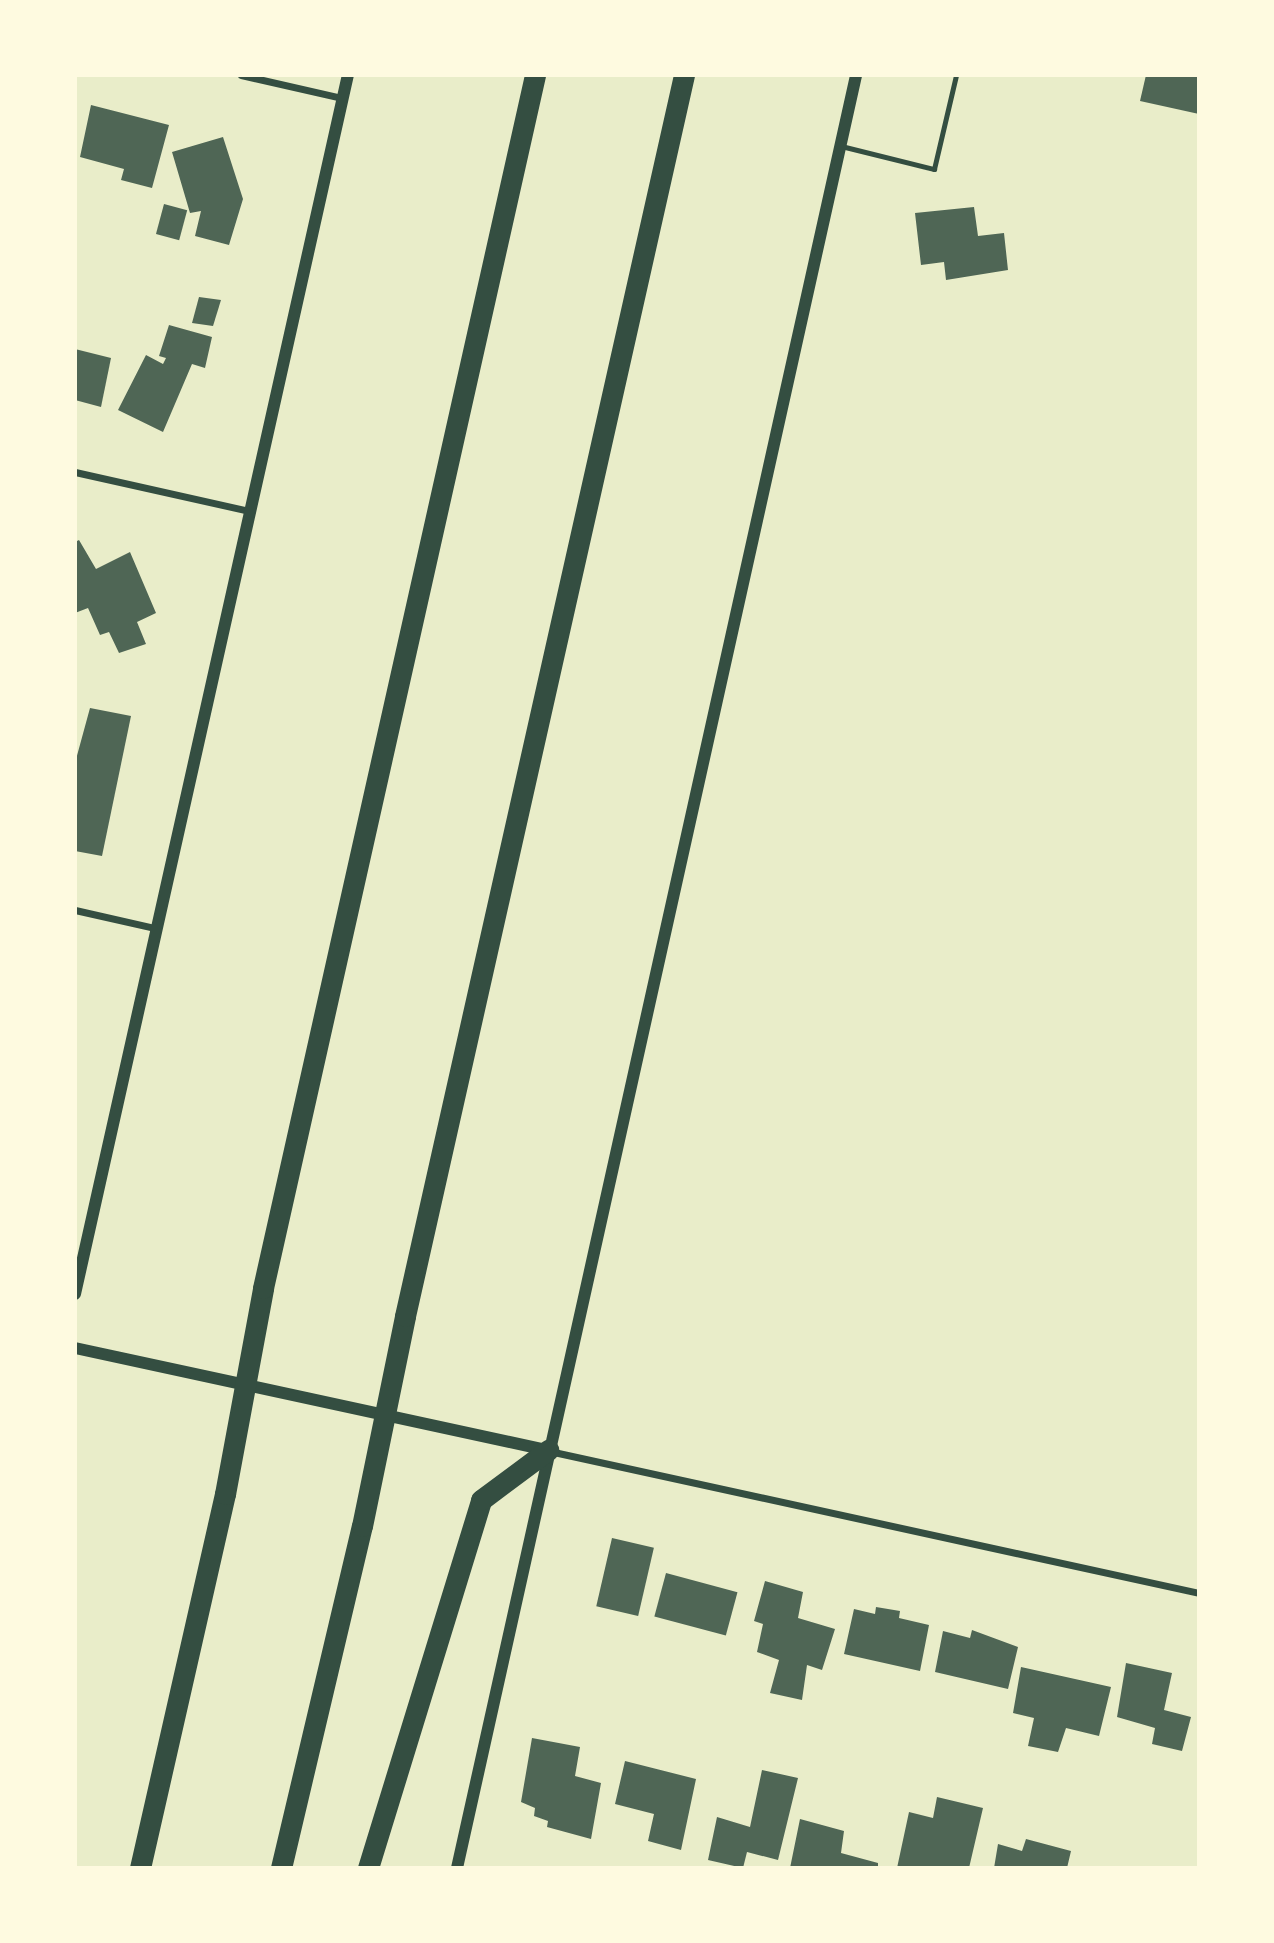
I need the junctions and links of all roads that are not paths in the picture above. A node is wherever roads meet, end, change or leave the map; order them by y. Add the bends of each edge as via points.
1 (241, 75) edge
2 (348, 75) edge
3 (535, 75) edge
4 (684, 75) edge
5 (856, 75) edge
6 (956, 75) edge
7 (342, 98) junction
8 (840, 146) junction
9 (75, 472) edge
10 (249, 511) junction
11 (75, 910) edge
12 (154, 928) junction
13 (75, 1294) edge
14 (75, 1348) edge
15 (548, 1450) junction
16 (1199, 1593) edge
17 (140, 1868) edge
18 (281, 1868) edge
19 (368, 1868) edge
20 (457, 1868) edge

1 - 7 street
2 - 7 street
3 - 17 highway via 263,1288 225,1494
4 - 18 highway via 405,1316 362,1526
5 - 8 street
6 - 8 lane via 934,169
7 - 10 street
8 - 15 street
9 - 10 street
10 - 12 street
11 - 12 street
12 - 13 street
14 - 15 street
15 - 16 street
15 - 19 highway via 481,1500
15 - 20 street

